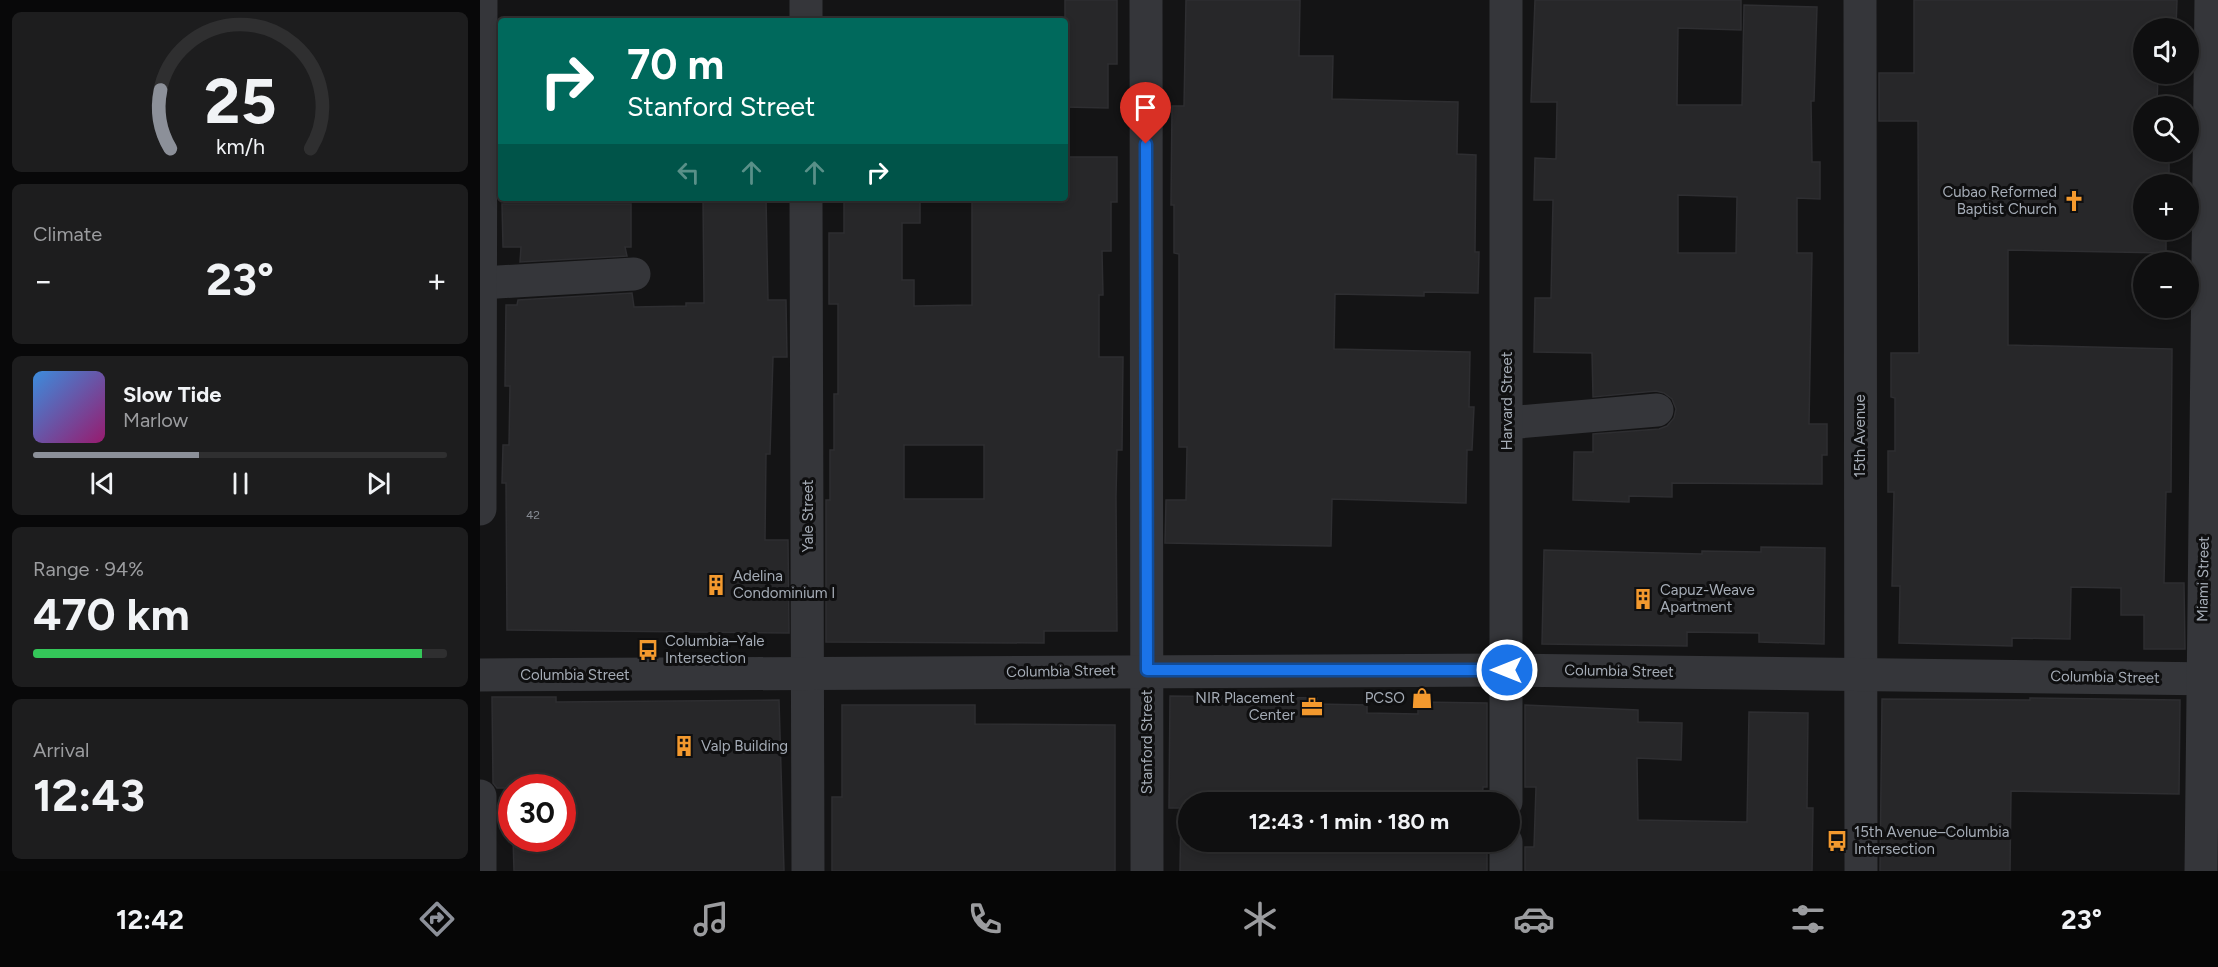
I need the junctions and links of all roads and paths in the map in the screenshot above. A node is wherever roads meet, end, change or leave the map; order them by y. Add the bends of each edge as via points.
1 (480, 0) edge
2 (806, 0) edge
3 (1146, 0) edge
4 (1506, 0) edge
5 (1860, 0) edge
6 (2211, 0) edge
7 (806, 18) edge
8 (806, 201) edge
9 (634, 274) dead end
10 (481, 283) edge
11 (1657, 410) dead end
12 (1507, 423) junction
13 (480, 509) edge
14 (1147, 670) junction
15 (1507, 670) junction
16 (1860, 674) junction
17 (480, 675) edge
18 (808, 675) junction
19 (2210, 679) edge
20 (1506, 792) edge
21 (480, 796) edge
22 (1506, 852) edge
23 (480, 871) edge
24 (808, 871) edge
25 (1147, 871) edge
26 (1506, 871) edge
27 (1861, 871) edge
28 (2201, 871) edge

1 - 10 street
2 - 7 street
3 - 14 street, Stanford Street
4 - 12 street, Harvard Street
5 - 16 street, 15th Avenue
6 - 19 street, Miami Street
8 - 18 street, Yale Street
9 - 10 street
10 - 13 street
11 - 12 street
12 - 15 street, Harvard Street
14 - 15 street, Columbia Street
14 - 18 street, Columbia Street
14 - 25 street, Stanford Street
15 - 16 street, Columbia Street
15 - 20 street, Harvard Street
16 - 19 street, Columbia Street
16 - 27 street, 15th Avenue
17 - 18 street, Columbia Street
18 - 24 street, Yale Street
19 - 28 street, Miami Street
21 - 23 street
22 - 26 street

